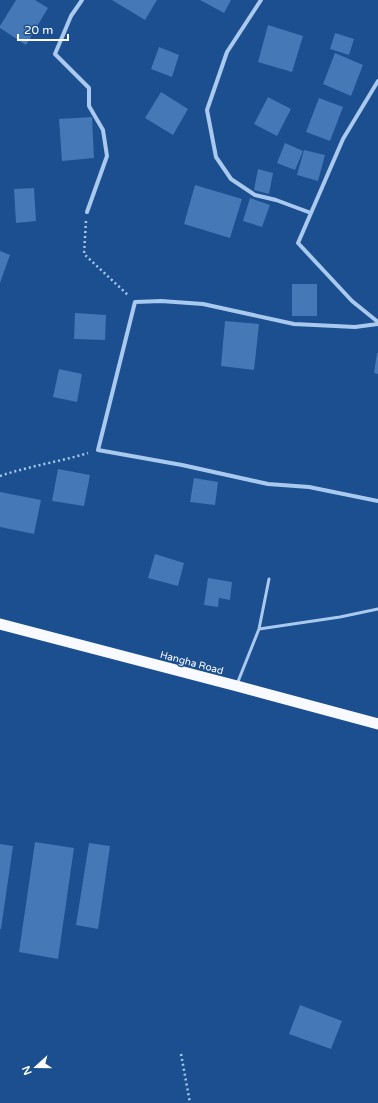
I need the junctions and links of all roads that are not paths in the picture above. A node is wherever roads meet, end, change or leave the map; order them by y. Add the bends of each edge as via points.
1 (82, 0) edge
2 (261, 0) edge
3 (378, 81) edge
4 (87, 212) road end
5 (311, 212) junction
6 (378, 323) edge
7 (378, 501) edge
8 (269, 579) dead end
9 (378, 609) edge
10 (0, 624) edge
11 (259, 628) junction
12 (236, 686) junction
13 (378, 724) edge

1 - 4 street via 71,16 55,54 89,88 89,106 104,130 107,156
2 - 5 street via 227,52 207,110 216,157 231,179 255,195
3 - 5 street via 343,138
5 - 6 street via 298,243 352,301
6 - 7 street via 355,327 294,324 203,304 134,302 98,450 268,484 309,487
8 - 11 lane
9 - 11 lane
10 - 12 highway, Hangha Road
11 - 12 lane
12 - 13 highway, Hangha Road

